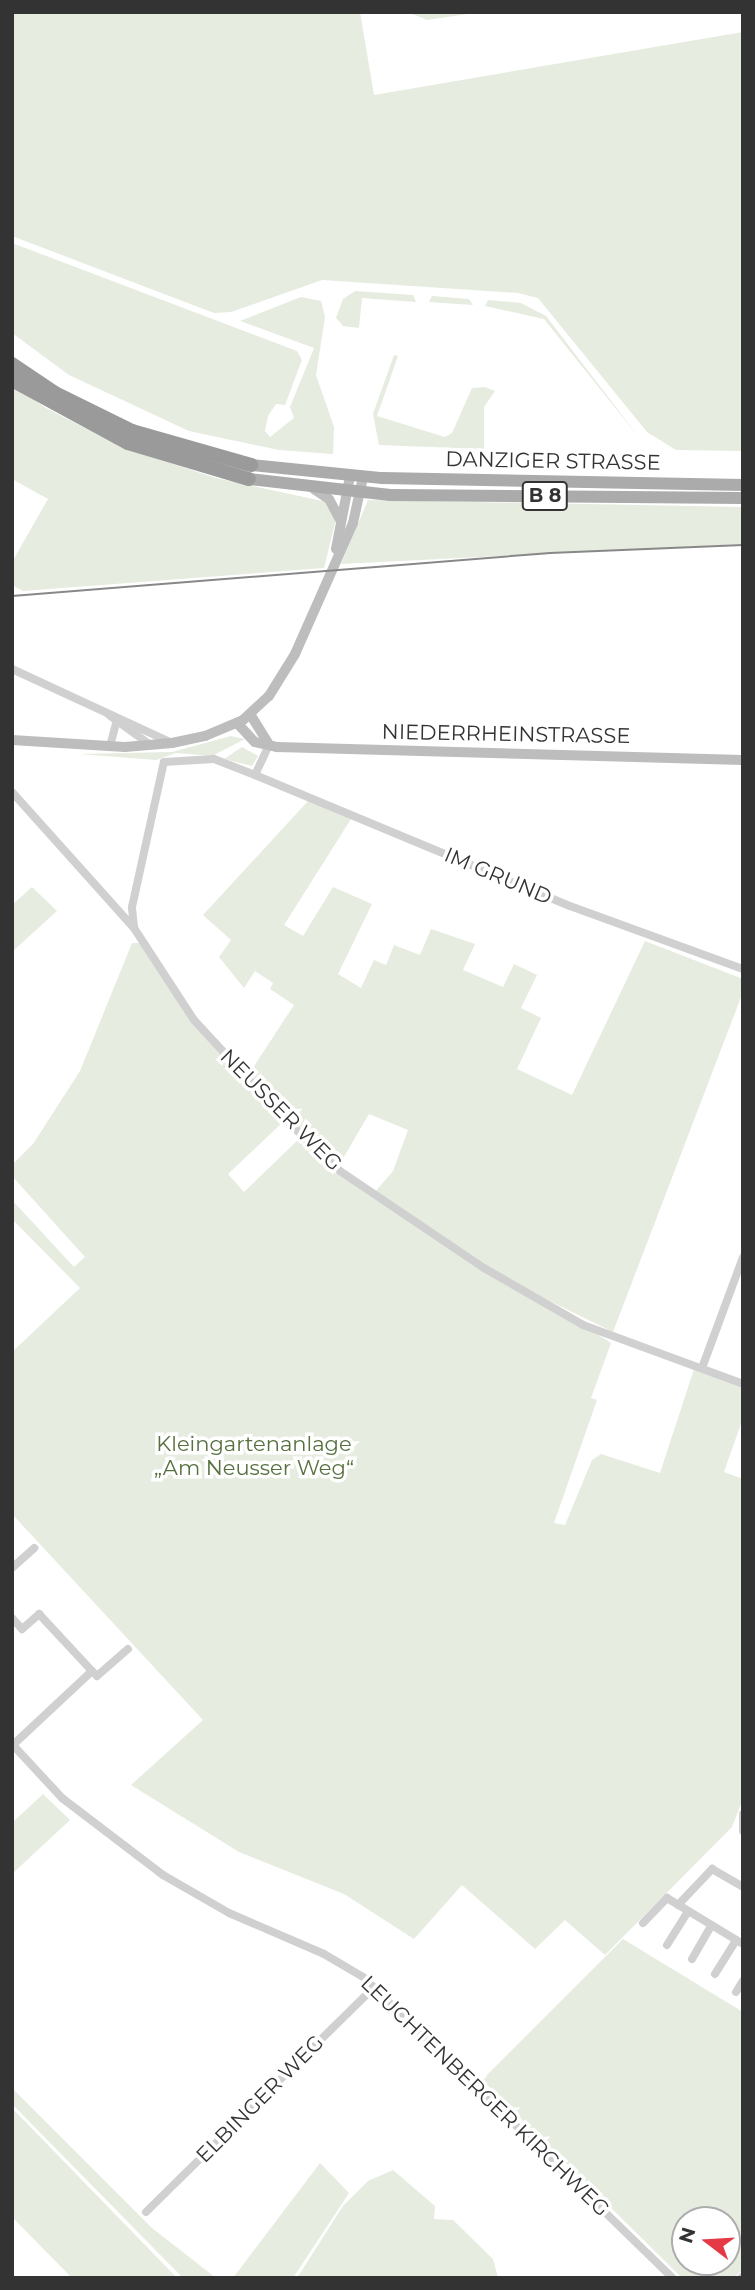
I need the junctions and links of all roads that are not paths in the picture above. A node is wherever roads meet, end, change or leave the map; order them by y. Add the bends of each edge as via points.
1 (12, 364) edge
2 (12, 380) edge
3 (250, 472) junction
4 (357, 476) junction
5 (743, 485) edge
6 (314, 489) junction
7 (355, 493) junction
8 (743, 498) edge
9 (341, 526) junction
10 (333, 561) junction
11 (12, 669) edge
12 (107, 712) junction
13 (250, 714) junction
14 (116, 723) junction
15 (237, 723) junction
16 (12, 740) edge
17 (172, 743) junction
18 (149, 744) junction
19 (269, 745) junction
20 (110, 746) junction
21 (743, 760) edge
22 (255, 775) junction
23 (12, 792) edge
24 (134, 928) junction
25 (743, 969) edge
26 (743, 1257) edge
27 (702, 1368) junction
28 (743, 1384) edge
29 (34, 1548) dead end
30 (12, 1568) edge
31 (12, 1618) edge
32 (128, 1649) dead end
33 (92, 1671) junction
34 (13, 1744) edge
35 (743, 1814) edge
36 (741, 1828) edge
37 (743, 1888) edge
38 (678, 1905) junction
39 (688, 1911) junction
40 (643, 1923) dead end
41 (712, 1925) junction
42 (739, 1942) edge
43 (667, 1945) dead end
44 (692, 1959) dead end
45 (715, 1974) dead end
46 (743, 1981) edge
47 (374, 1987) junction
48 (736, 1992) dead end
49 (146, 2212) dead end
50 (672, 2278) edge

1 - 3 highway, DANZIGER STRASSE / B 8 via 123,428
2 - 3 highway, DANZIGER STRASSE / B 8 via 118,439
3 - 4 main road, DANZIGER STRASSE / B 8
3 - 6 main road, DANZIGER STRASSE / B 8
4 - 5 main road, DANZIGER STRASSE / B 8
4 - 7 main road
6 - 7 main road, DANZIGER STRASSE / B 8
6 - 9 main road via 338,510
7 - 8 main road, DANZIGER STRASSE / B 8
7 - 9 main road
7 - 10 main road via 353,523
9 - 10 main road
10 - 13 main road via 282,678
11 - 12 street
12 - 14 street
12 - 17 street
13 - 15 main road
13 - 19 main road
14 - 18 street
14 - 20 street
15 - 17 main road
15 - 19 main road via 255,742
16 - 20 main road
17 - 18 main road
18 - 20 main road
19 - 21 main road, NIEDERRHEINSTRASSE
19 - 22 street
22 - 24 street via 206,758 174,758 162,764 132,907
22 - 25 street, IM GRUND via 570,905
23 - 24 street, NEUSSER WEG
24 - 27 street, NEUSSER WEG via 194,1020 340,1171 484,1268 583,1325
26 - 27 street
27 - 28 street, NEUSSER WEG
29 - 30 street
31 - 33 street via 22,1629 38,1614
32 - 33 street via 97,1676
33 - 34 street
34 - 47 street, LEUCHTENBERGER KIRCHWEG via 62,1798 163,1875 229,1913 324,1954
35 - 36 street
37 - 38 street via 712,1869
38 - 39 street
38 - 40 street via 667,1898
39 - 41 street
39 - 43 street
41 - 42 street
41 - 44 street
42 - 45 street
46 - 48 street
47 - 49 street, ELBINGER WEG
47 - 50 street, LEUCHTENBERGER KIRCHWEG

